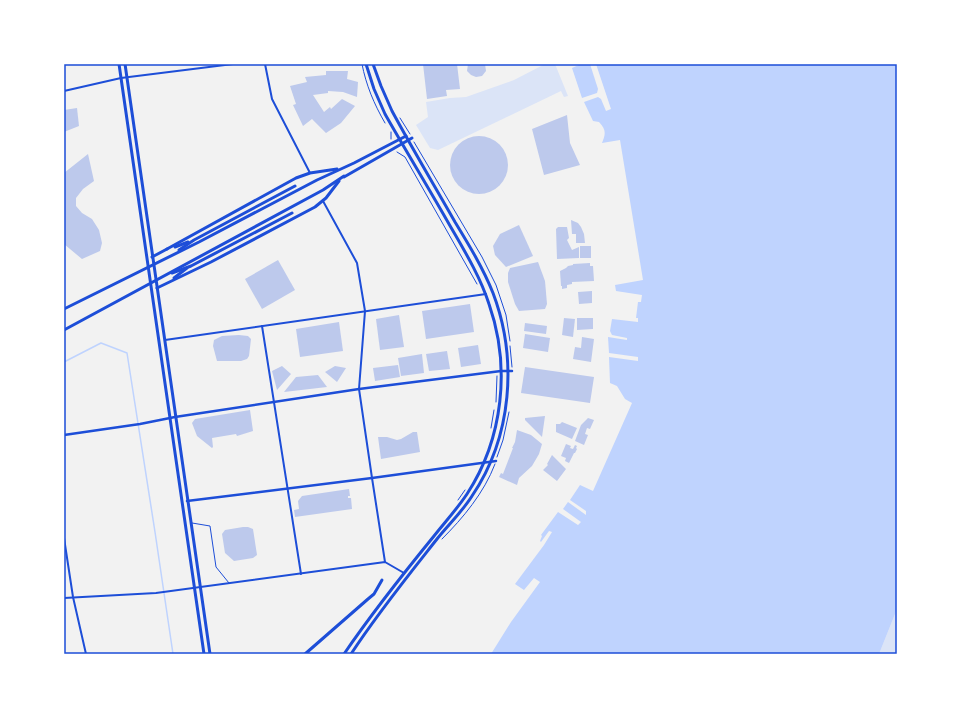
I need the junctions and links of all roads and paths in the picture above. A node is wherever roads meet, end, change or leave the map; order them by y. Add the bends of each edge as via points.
1 (119, 64) edge
2 (124, 64) edge
3 (233, 64) edge
4 (265, 64) edge
5 (366, 64) edge
6 (373, 64) edge
7 (121, 78) junction
8 (126, 78) junction
9 (64, 91) edge
10 (399, 115) dead end
11 (406, 136) junction
12 (412, 138) junction
13 (400, 140) junction
14 (409, 141) junction
15 (402, 144) junction
16 (354, 163) junction
17 (310, 173) junction
18 (344, 176) junction
19 (295, 186) dead end
20 (323, 201) junction
21 (292, 213) dead end
22 (194, 240) junction
23 (167, 249) junction
24 (170, 255) junction
25 (152, 257) junction
26 (153, 264) junction
27 (191, 266) junction
28 (148, 267) junction
29 (163, 276) junction
30 (156, 280) junction
31 (169, 282) junction
32 (151, 283) junction
33 (157, 288) junction
34 (486, 294) junction
35 (64, 309) edge
36 (365, 311) junction
37 (262, 326) junction
38 (64, 330) edge
39 (164, 340) junction
40 (510, 371) junction
41 (501, 372) junction
42 (359, 389) junction
43 (273, 402) junction
44 (509, 412) dead end
45 (175, 417) junction
46 (170, 418) junction
47 (64, 435) edge
48 (496, 461) junction
49 (485, 462) junction
50 (490, 462) junction
51 (372, 478) junction
52 (287, 488) junction
53 (187, 501) junction
54 (191, 522) junction
55 (64, 538) edge
56 (442, 540) dead end
57 (385, 562) junction
58 (404, 573) junction
59 (300, 574) junction
60 (408, 575) junction
61 (382, 580) dead end
62 (229, 583) junction
63 (194, 588) junction
64 (200, 588) junction
65 (73, 597) junction
66 (64, 598) edge
67 (86, 654) edge
68 (204, 654) edge
69 (210, 654) edge
70 (305, 654) edge
71 (344, 654) edge
72 (351, 654) edge

1 - 7 main road
2 - 8 main road
3 - 8 street
4 - 17 street via 272,100
5 - 13 main road via 379,101
6 - 11 main road via 386,98
7 - 8 street
7 - 9 street
7 - 28 main road
8 - 25 main road
10 - 12 path
11 - 13 main road
11 - 14 main road
12 - 14 main road
12 - 40 path via 496,285 506,315 512,358
13 - 15 main road
13 - 16 main road
14 - 15 main road
14 - 40 main road via 489,284 504,331
15 - 18 main road
15 - 34 main road via 470,261
16 - 17 main road via 330,171
16 - 24 main road
17 - 23 main road via 296,178
18 - 20 main road
18 - 29 main road via 323,190
19 - 22 main road
20 - 31 main road
20 - 36 street via 357,263
21 - 27 main road
22 - 23 main road
22 - 24 main road
23 - 25 main road
24 - 26 main road
25 - 26 main road
26 - 28 main road
26 - 30 main road
27 - 29 main road
27 - 31 main road
28 - 32 main road
28 - 35 main road
29 - 30 main road
30 - 32 main road
30 - 33 main road
31 - 33 main road
32 - 38 main road
32 - 46 main road
33 - 39 main road
34 - 36 street
34 - 41 main road via 498,340
36 - 37 street
36 - 42 street
37 - 39 street
37 - 43 street
39 - 45 main road
40 - 41 street
40 - 50 main road via 504,420
41 - 42 street
41 - 49 main road via 498,411
42 - 43 street
42 - 51 street
43 - 45 street
43 - 52 street
44 - 48 path
45 - 46 street
45 - 53 main road
46 - 47 street
46 - 63 main road
48 - 50 street
48 - 56 path via 481,491 461,520
49 - 50 street
49 - 51 street
49 - 58 main road via 460,503
50 - 60 main road via 472,497
51 - 52 street
51 - 57 street
52 - 53 street
52 - 59 street
53 - 54 main road
54 - 62 lane via 210,526 216,567
54 - 64 main road
55 - 65 street
57 - 58 street
57 - 59 street
58 - 60 main road
58 - 71 main road via 368,618
59 - 62 street
60 - 72 main road
61 - 70 main road via 374,594
62 - 64 street
63 - 64 street
63 - 65 street via 156,593
63 - 68 main road
64 - 69 main road
65 - 66 street
65 - 67 street

